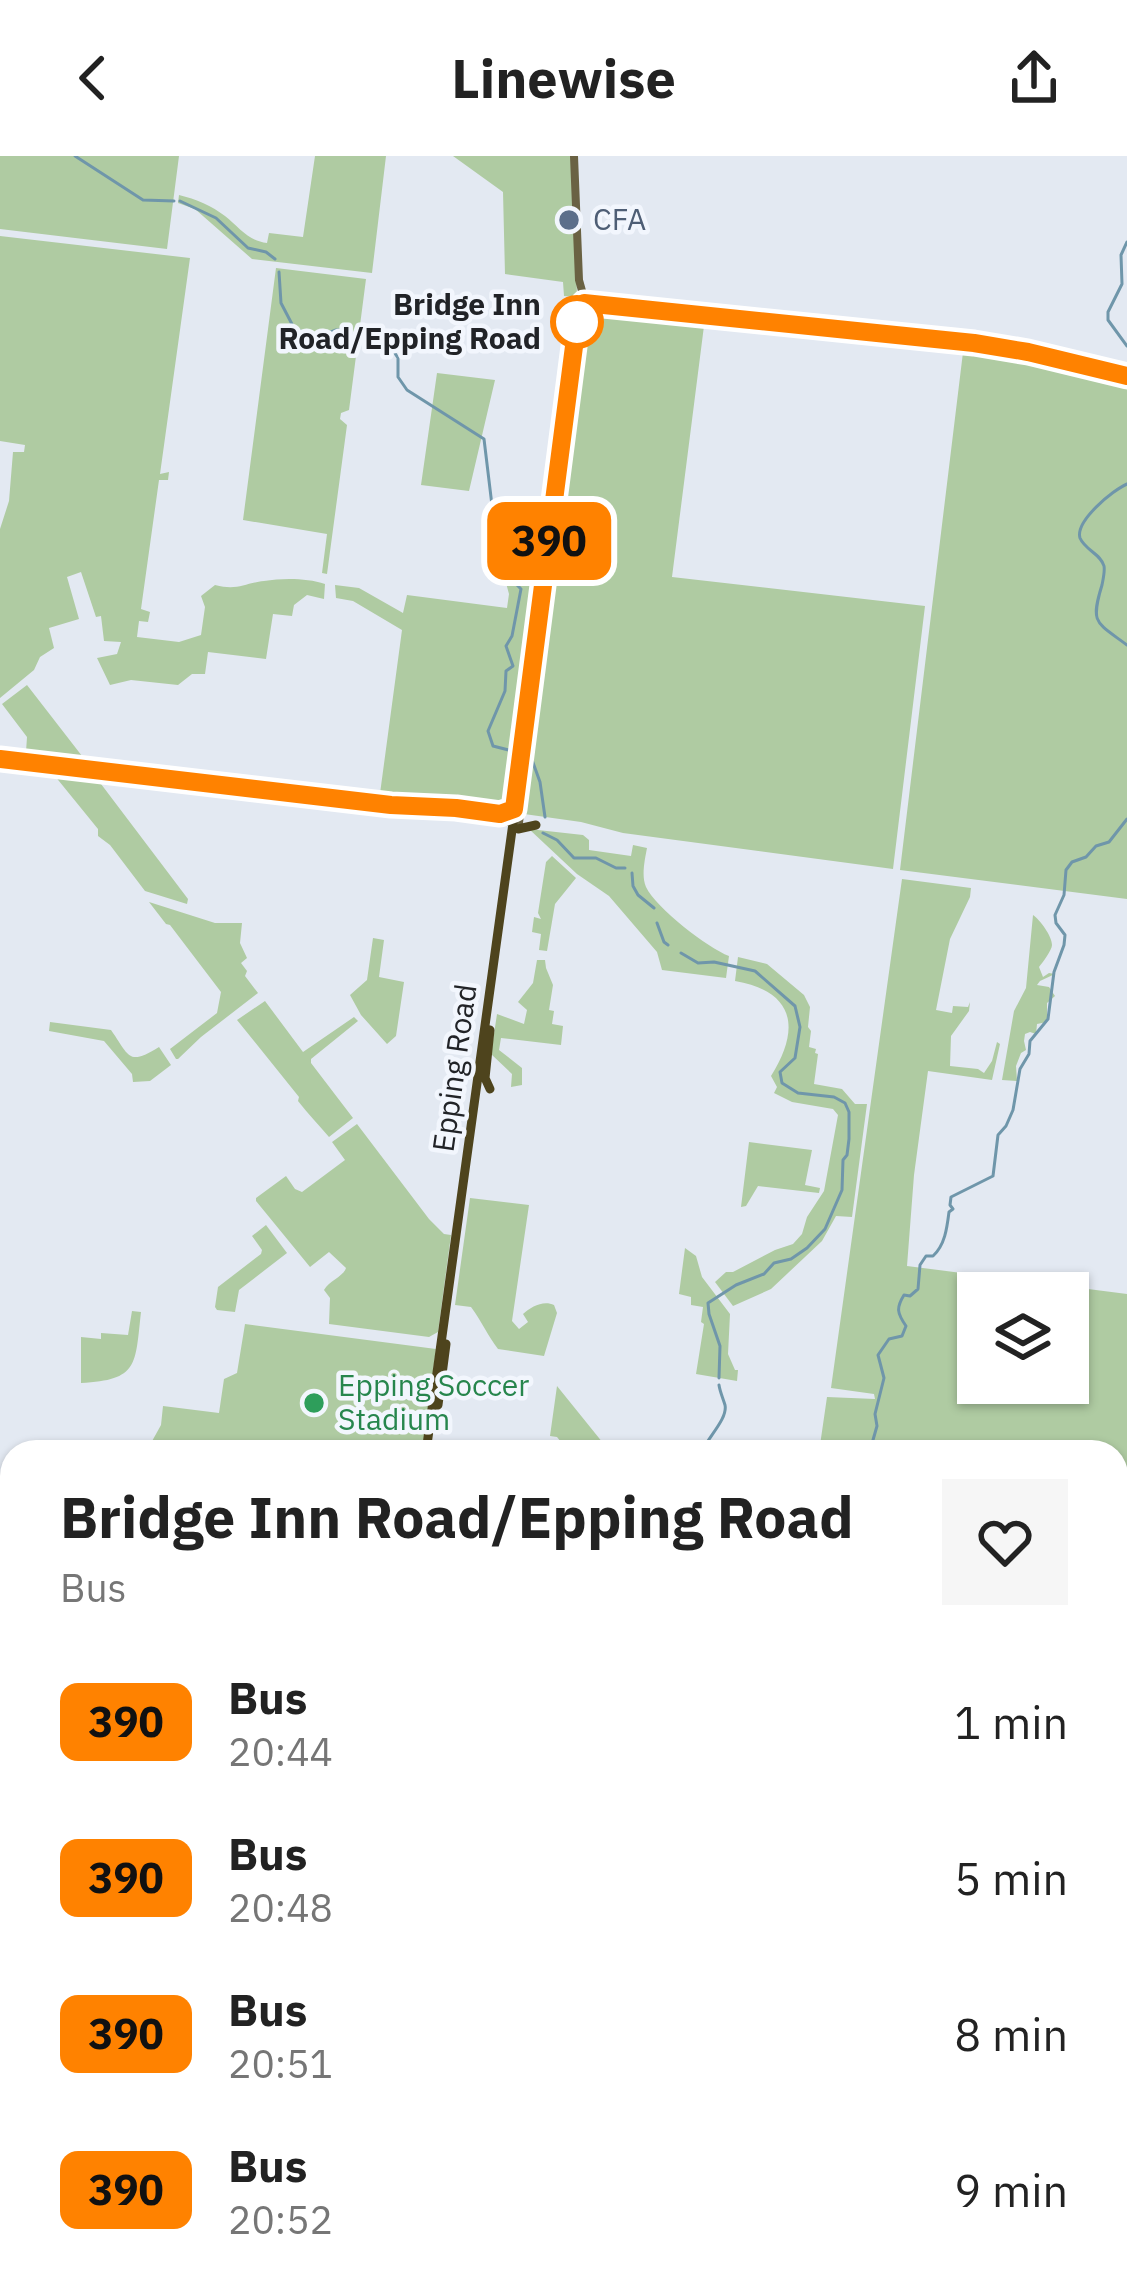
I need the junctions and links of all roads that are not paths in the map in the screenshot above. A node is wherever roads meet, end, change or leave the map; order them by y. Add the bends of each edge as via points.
1 (574, 156) edge
2 (582, 301) junction
3 (1127, 376) edge
4 (0, 759) edge
5 (307, 796) junction
6 (517, 820) junction
7 (488, 950) dead end
8 (493, 968) junction
9 (490, 1030) junction
10 (480, 1097) junction
11 (431, 1440) edge
12 (431, 1440) edge

1 - 2 main road
2 - 3 main road via 1019,350
2 - 6 main road, Epping Road
4 - 5 main road
5 - 6 main road
5 - 6 main road
6 - 8 main road, Epping Road
6 - 9 main road, Epping Road
7 - 8 main road
8 - 11 main road, Epping Road
9 - 10 main road, Epping Road
9 - 10 main road via 485,1078 492,1091
10 - 12 main road, Epping Road

